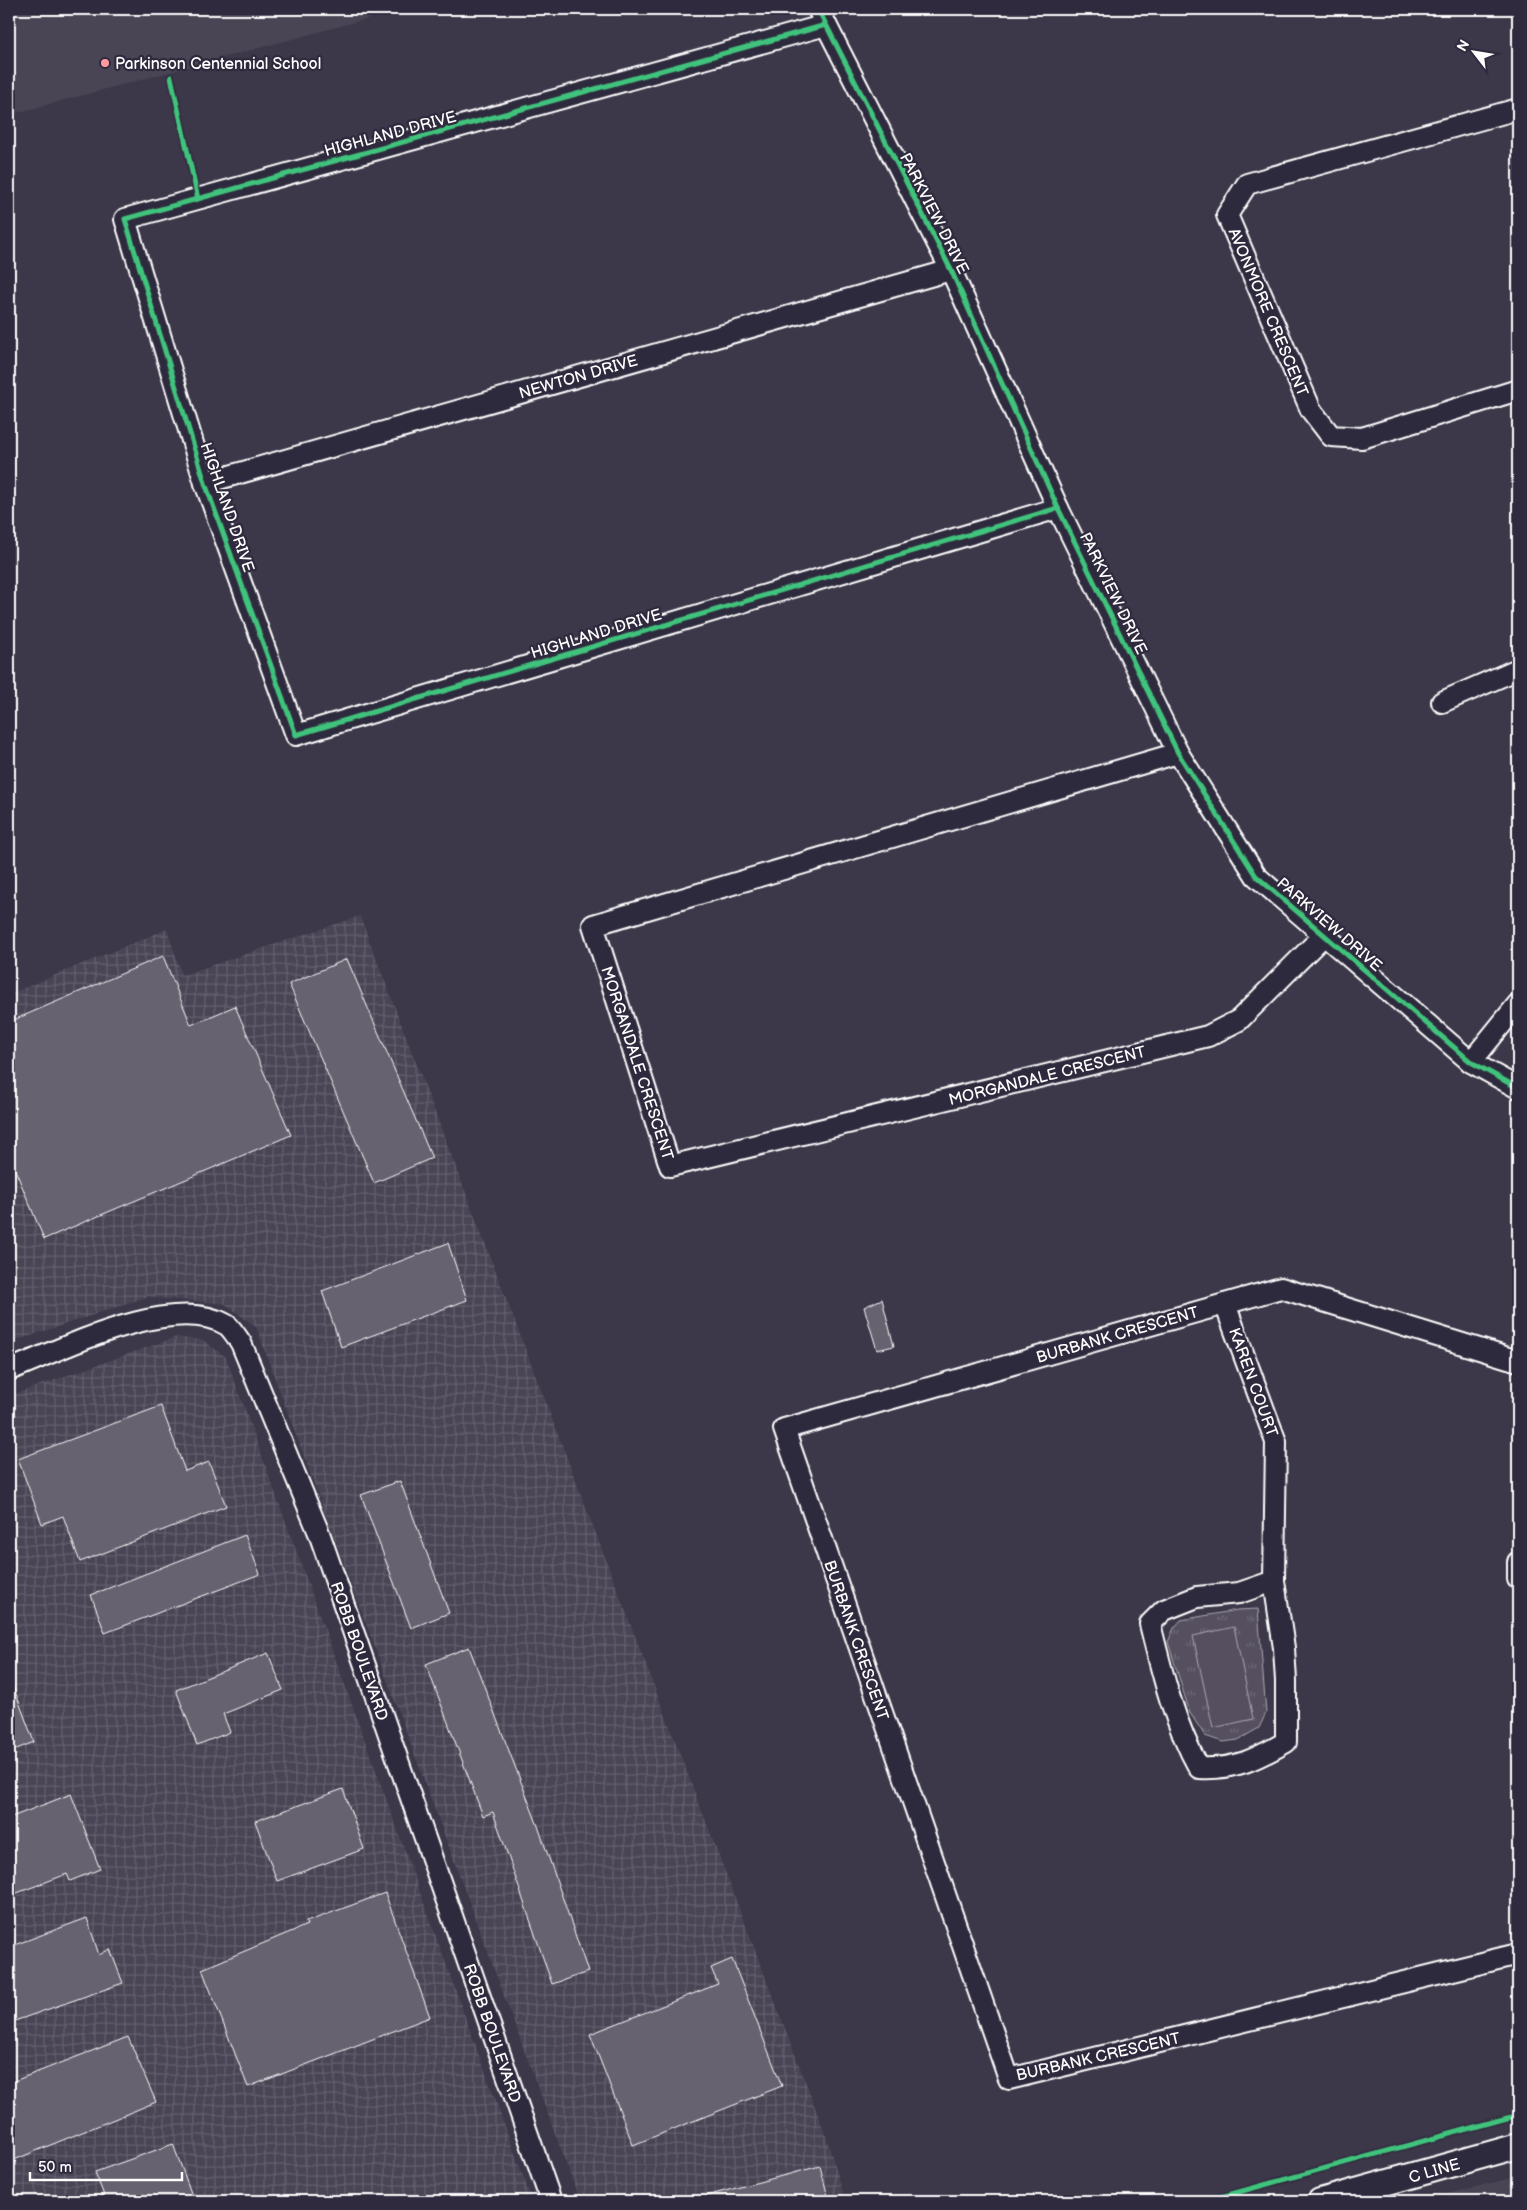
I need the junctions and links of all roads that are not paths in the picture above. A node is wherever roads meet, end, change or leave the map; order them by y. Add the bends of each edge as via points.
1 (822, 17) edge
2 (1518, 109) edge
3 (950, 270) junction
4 (1518, 390) edge
5 (205, 483) junction
6 (1058, 508) junction
7 (1518, 669) edge
8 (1442, 702) dead end
9 (1178, 753) junction
10 (1324, 936) junction
11 (1518, 1004) edge
12 (1471, 1062) junction
13 (1518, 1088) edge
14 (1225, 1304) junction
15 (1518, 1361) edge
16 (9, 1370) edge
17 (1518, 1562) edge
18 (1518, 1579) edge
19 (1274, 1581) junction
20 (1518, 1954) edge
21 (1518, 2146) edge
22 (551, 2201) edge
23 (1320, 2201) edge

1 - 3 street, PARKVIEW DRIVE
1 - 5 street, HIGHLAND DRIVE via 125,219
2 - 4 street, AVONMORE CRESCENT via 1246,184 1227,216 1311,410 1331,436 1362,438
3 - 5 street, NEWTON DRIVE
3 - 6 street, PARKVIEW DRIVE
5 - 6 street, HIGHLAND DRIVE via 296,735
6 - 9 street, PARKVIEW DRIVE
7 - 8 street
9 - 10 street, PARKVIEW DRIVE via 1256,876
9 - 10 street, MORGANDALE CRESCENT via 593,926 670,1166 1208,1036 1240,1020
10 - 12 street, PARKVIEW DRIVE
11 - 12 street
12 - 13 street, PARKVIEW DRIVE
14 - 15 street, BURBANK CRESCENT via 1281,1288
14 - 19 street, KAREN COURT via 1276,1442
14 - 20 street, BURBANK CRESCENT via 784,1429 1009,2078
16 - 22 street, ROBB BOULEVARD via 139,1320 188,1314 211,1318 228,1326 241,1343 319,1533
17 - 18 street
19 - 19 street, KAREN COURT via 1239,1592 1197,1597 1164,1610 1150,1624 1169,1696 1186,1745 1199,1768 1219,1769 1257,1759 1286,1742 1286,1672
21 - 23 street, C LINE

